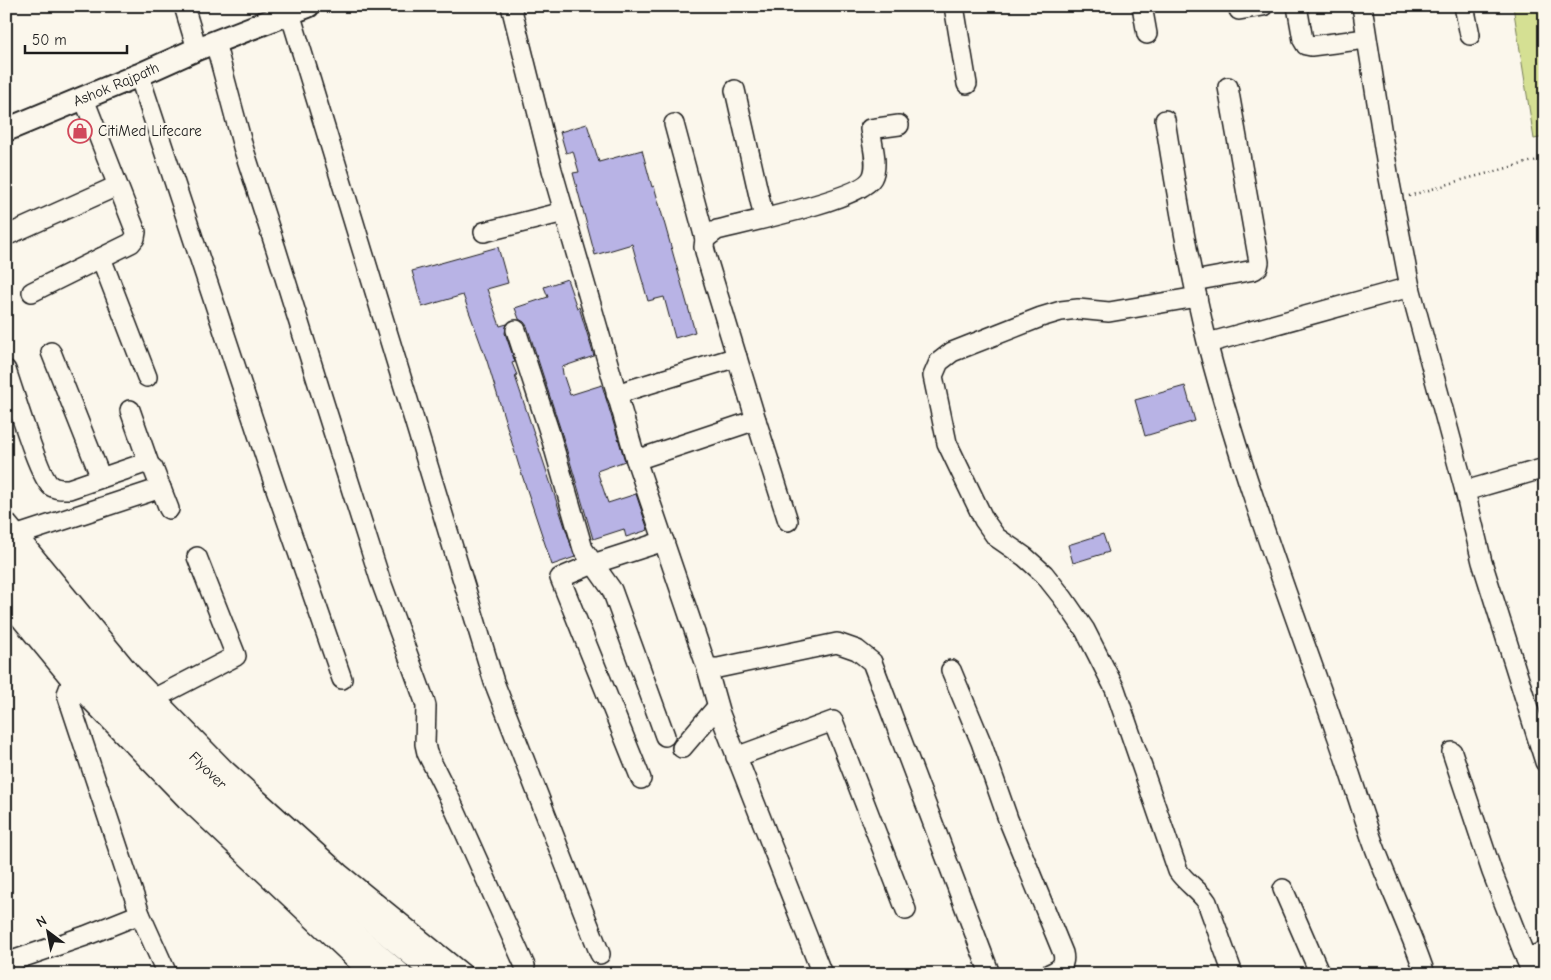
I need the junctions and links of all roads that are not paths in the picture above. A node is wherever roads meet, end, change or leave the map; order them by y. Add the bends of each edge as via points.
1 (184, 6) edge
2 (266, 6) edge
3 (511, 6) edge
4 (954, 6) edge
5 (1142, 6) edge
6 (1263, 6) edge
7 (1297, 6) edge
8 (1362, 6) edge
9 (1464, 6) edge
10 (299, 10) edge
11 (1239, 10) dead end
12 (1147, 34) dead end
13 (1470, 35) dead end
14 (1366, 39) junction
15 (202, 42) junction
16 (140, 76) junction
17 (968, 84) dead end
18 (1228, 87) dead end
19 (735, 90) dead end
20 (84, 99) junction
21 (6, 114) edge
22 (1165, 120) dead end
23 (674, 124) dead end
24 (899, 125) dead end
25 (6, 130) edge
26 (118, 186) junction
27 (564, 212) junction
28 (764, 218) junction
29 (484, 232) dead end
30 (10, 234) dead end
31 (705, 239) junction
32 (101, 258) junction
33 (1410, 287) junction
34 (1195, 289) junction
35 (32, 292) dead end
36 (516, 330) dead end
37 (1208, 343) junction
38 (52, 352) dead end
39 (737, 357) junction
40 (6, 370) edge
41 (147, 377) dead end
42 (616, 394) junction
43 (130, 410) dead end
44 (756, 420) junction
45 (636, 460) junction
46 (149, 464) junction
47 (1545, 468) edge
48 (100, 478) junction
49 (161, 488) junction
50 (1465, 491) junction
51 (169, 509) dead end
52 (6, 511) edge
53 (788, 521) dead end
54 (12, 533) edge
55 (664, 541) junction
56 (197, 557) dead end
57 (593, 564) junction
58 (6, 572) edge
59 (6, 601) edge
60 (707, 668) junction
61 (951, 670) dead end
62 (342, 679) dead end
63 (72, 681) junction
64 (155, 698) junction
65 (718, 707) junction
66 (665, 736) dead end
67 (682, 748) dead end
68 (1452, 752) dead end
69 (736, 757) junction
70 (1545, 762) edge
71 (641, 779) dead end
72 (1284, 889) dead end
73 (906, 910) dead end
74 (140, 914) junction
75 (1545, 952) edge
76 (600, 954) dead end
77 (6, 963) edge
78 (525, 966) dead end
79 (1529, 966) edge
80 (167, 974) edge
81 (371, 974) edge
82 (400, 974) edge
83 (436, 974) edge
84 (463, 974) edge
85 (822, 974) edge
86 (990, 974) edge
87 (1049, 974) edge
88 (1233, 974) edge
89 (1320, 974) edge
90 (1425, 974) edge

1 - 15 street
2 - 15 main road, Ashok Rajpath
3 - 27 street
4 - 17 street
5 - 12 street
6 - 11 street
7 - 14 street via 1306,45
8 - 14 street
9 - 13 street
10 - 15 main road, Ashok Rajpath
10 - 76 street via 494,682
14 - 33 street
15 - 16 main road, Ashok Rajpath
15 - 21 main road, Ashok Rajpath
15 - 78 street via 242,147 380,578 424,699 427,753
16 - 20 main road, Ashok Rajpath
16 - 62 street
18 - 34 street via 1259,262 1254,270
19 - 28 street
20 - 25 main road, Ashok Rajpath
20 - 26 street
22 - 34 street
23 - 31 street
24 - 28 street via 870,129 875,172 871,181 857,191
26 - 30 street
26 - 32 street via 136,232 135,238
27 - 29 street
27 - 42 street
28 - 31 street via 717,230
31 - 39 street via 704,247
32 - 35 street
32 - 41 street
33 - 37 street
33 - 50 street
34 - 37 street
34 - 88 street via 1109,312 1061,311 952,352 939,362 933,376 947,443 984,520 996,536 1044,574 1085,630 1115,689 1178,871 1207,902
36 - 57 street via 583,549
37 - 90 street via 1288,598 1372,842
38 - 48 street
39 - 42 street
39 - 44 street
40 - 48 street via 40,469 49,485 59,490
42 - 45 street
43 - 46 street
44 - 45 street
44 - 53 street
45 - 55 street
46 - 48 street
46 - 49 street
47 - 50 street
49 - 51 street
49 - 54 street
50 - 70 street via 1482,562
52 - 54 street
54 - 64 street via 130,673
54 - 83 main road, Flyover via 68,621 145,706 303,861
55 - 57 street
55 - 60 street
56 - 64 street via 236,656
57 - 66 street via 612,590
57 - 71 street via 560,578
58 - 82 main road, Flyover via 51,629 201,790 291,877
59 - 63 street
60 - 65 street
60 - 86 street via 837,643 858,650 872,662
61 - 87 street via 1063,953 1065,960 1062,966
63 - 74 street via 67,694
63 - 81 street via 186,799
64 - 84 street via 224,769 331,866
65 - 67 street
65 - 69 street
68 - 79 street via 1492,872
69 - 73 street via 833,721
69 - 85 street
72 - 89 street
74 - 77 street
74 - 80 street
75 - 79 street

